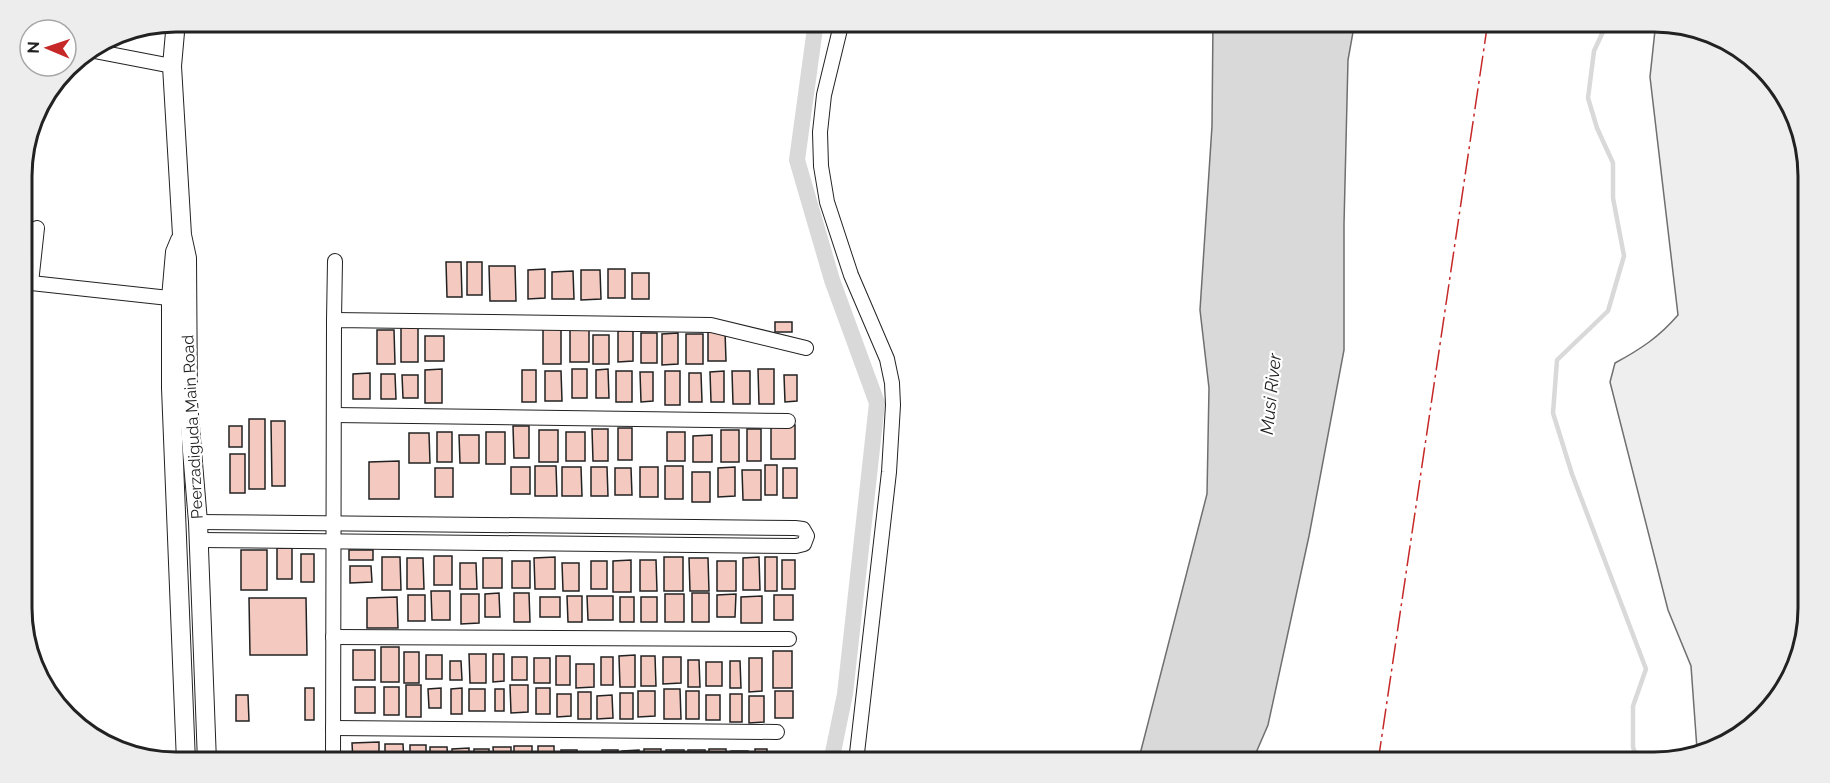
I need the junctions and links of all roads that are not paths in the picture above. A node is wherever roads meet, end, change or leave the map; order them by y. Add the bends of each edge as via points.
1 (175, 32) edge
2 (839, 32) edge
3 (101, 52) edge
4 (172, 66) junction
5 (37, 228) dead end
6 (32, 253) edge
7 (335, 261) dead end
8 (32, 284) edge
9 (178, 299) junction
10 (334, 321) junction
11 (806, 348) dead end
12 (334, 415) junction
13 (788, 421) dead end
14 (198, 522) junction
15 (334, 523) junction
16 (199, 540) junction
17 (333, 543) junction
18 (333, 637) junction
19 (789, 639) dead end
20 (333, 728) junction
21 (777, 732) dead end
22 (186, 752) edge
23 (207, 752) edge
24 (333, 752) edge
25 (857, 752) edge

1 - 4 street
2 - 25 street via 824,95 821,166 827,202 851,275 887,359 893,405
3 - 4 street
4 - 9 street via 182,235 175,252
5 - 6 street
7 - 10 street
8 - 9 street
9 - 14 street, Peerzadiguda Main Road
9 - 22 street via 171,388
10 - 11 street via 711,325
10 - 12 street
12 - 13 street
12 - 15 street
14 - 15 street
14 - 16 street, Peerzadiguda Main Road
15 - 17 street
15 - 17 street via 795,528 803,529 807,536 804,544 796,546
16 - 17 street
16 - 23 street, Peerzadiguda Main Road
17 - 18 street
18 - 19 street
18 - 20 street
20 - 21 street
20 - 24 street

